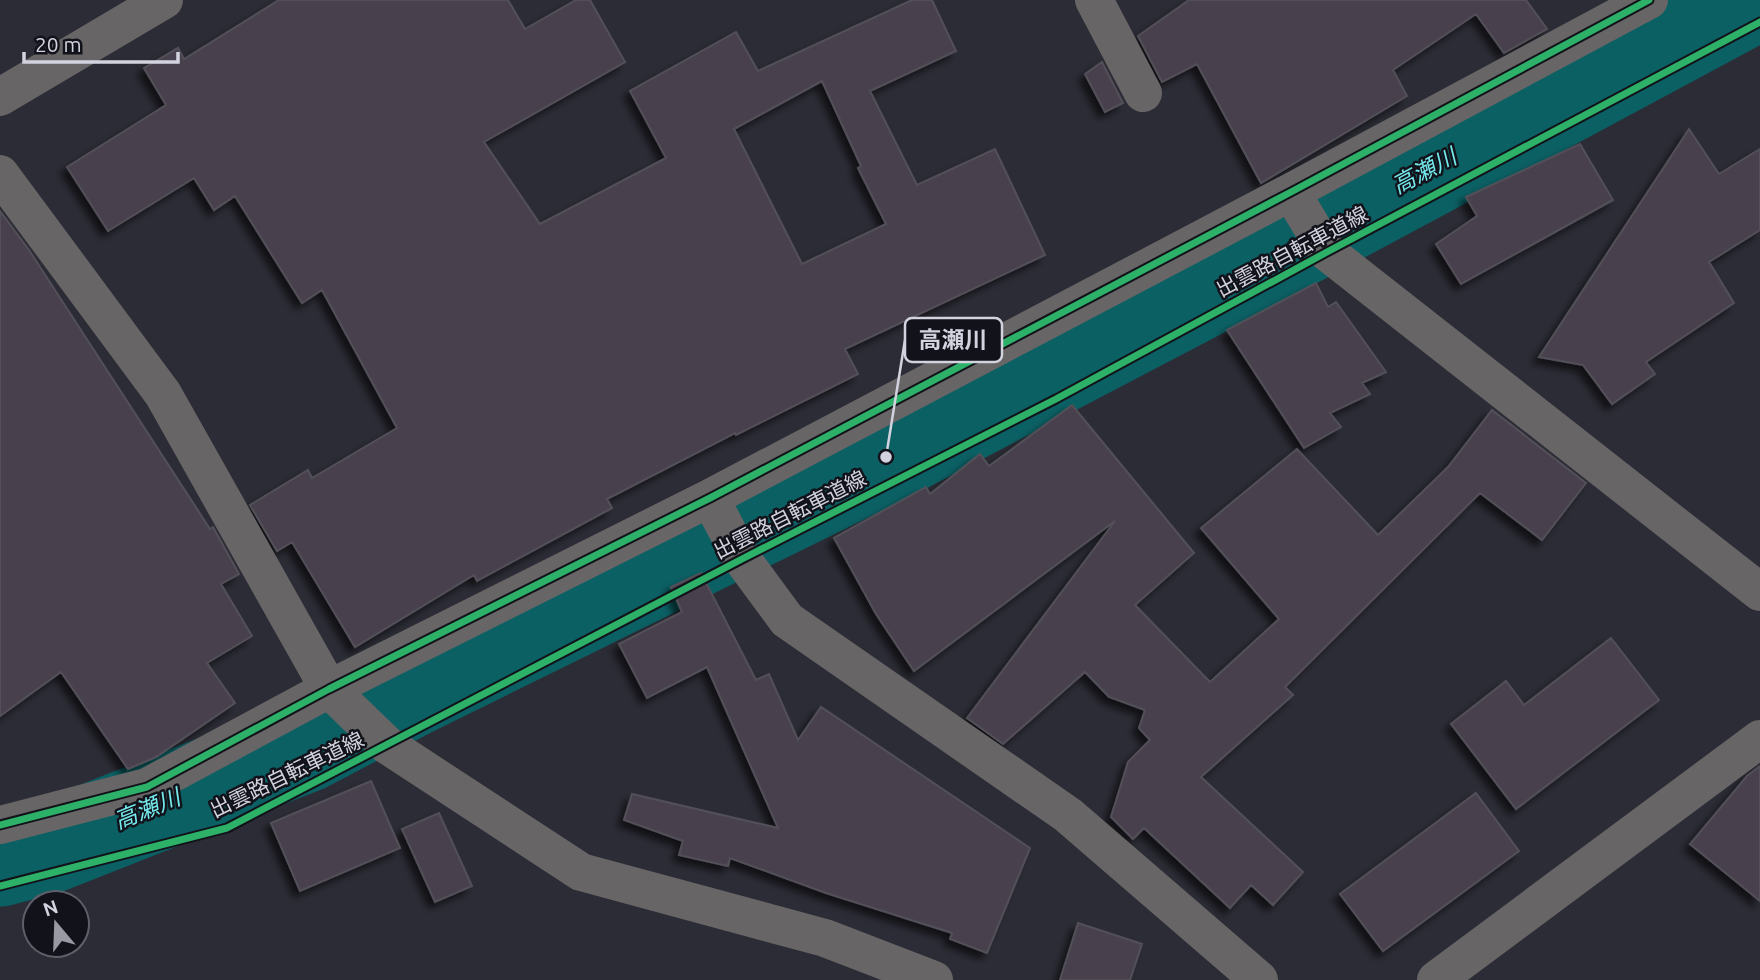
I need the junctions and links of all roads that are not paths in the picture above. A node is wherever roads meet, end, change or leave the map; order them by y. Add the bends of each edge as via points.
1 (164, 0) edge
2 (1094, 0) edge
3 (1649, 0) edge
4 (1143, 93) dead end
5 (0, 97) edge
6 (0, 174) edge
7 (1291, 192) junction
8 (710, 498) junction
9 (1760, 592) edge
10 (329, 689) junction
11 (1760, 739) edge
12 (0, 825) edge
13 (934, 980) edge
14 (1259, 980) edge
15 (1436, 980) edge

1 - 5 street
2 - 4 street
3 - 7 street
6 - 10 street via 163,394
7 - 8 street
7 - 9 street via 1327,252
8 - 10 street
8 - 14 street via 741,559 787,620 1068,815
10 - 12 street via 147,787
10 - 13 street via 387,745 581,872 825,938
11 - 15 street

